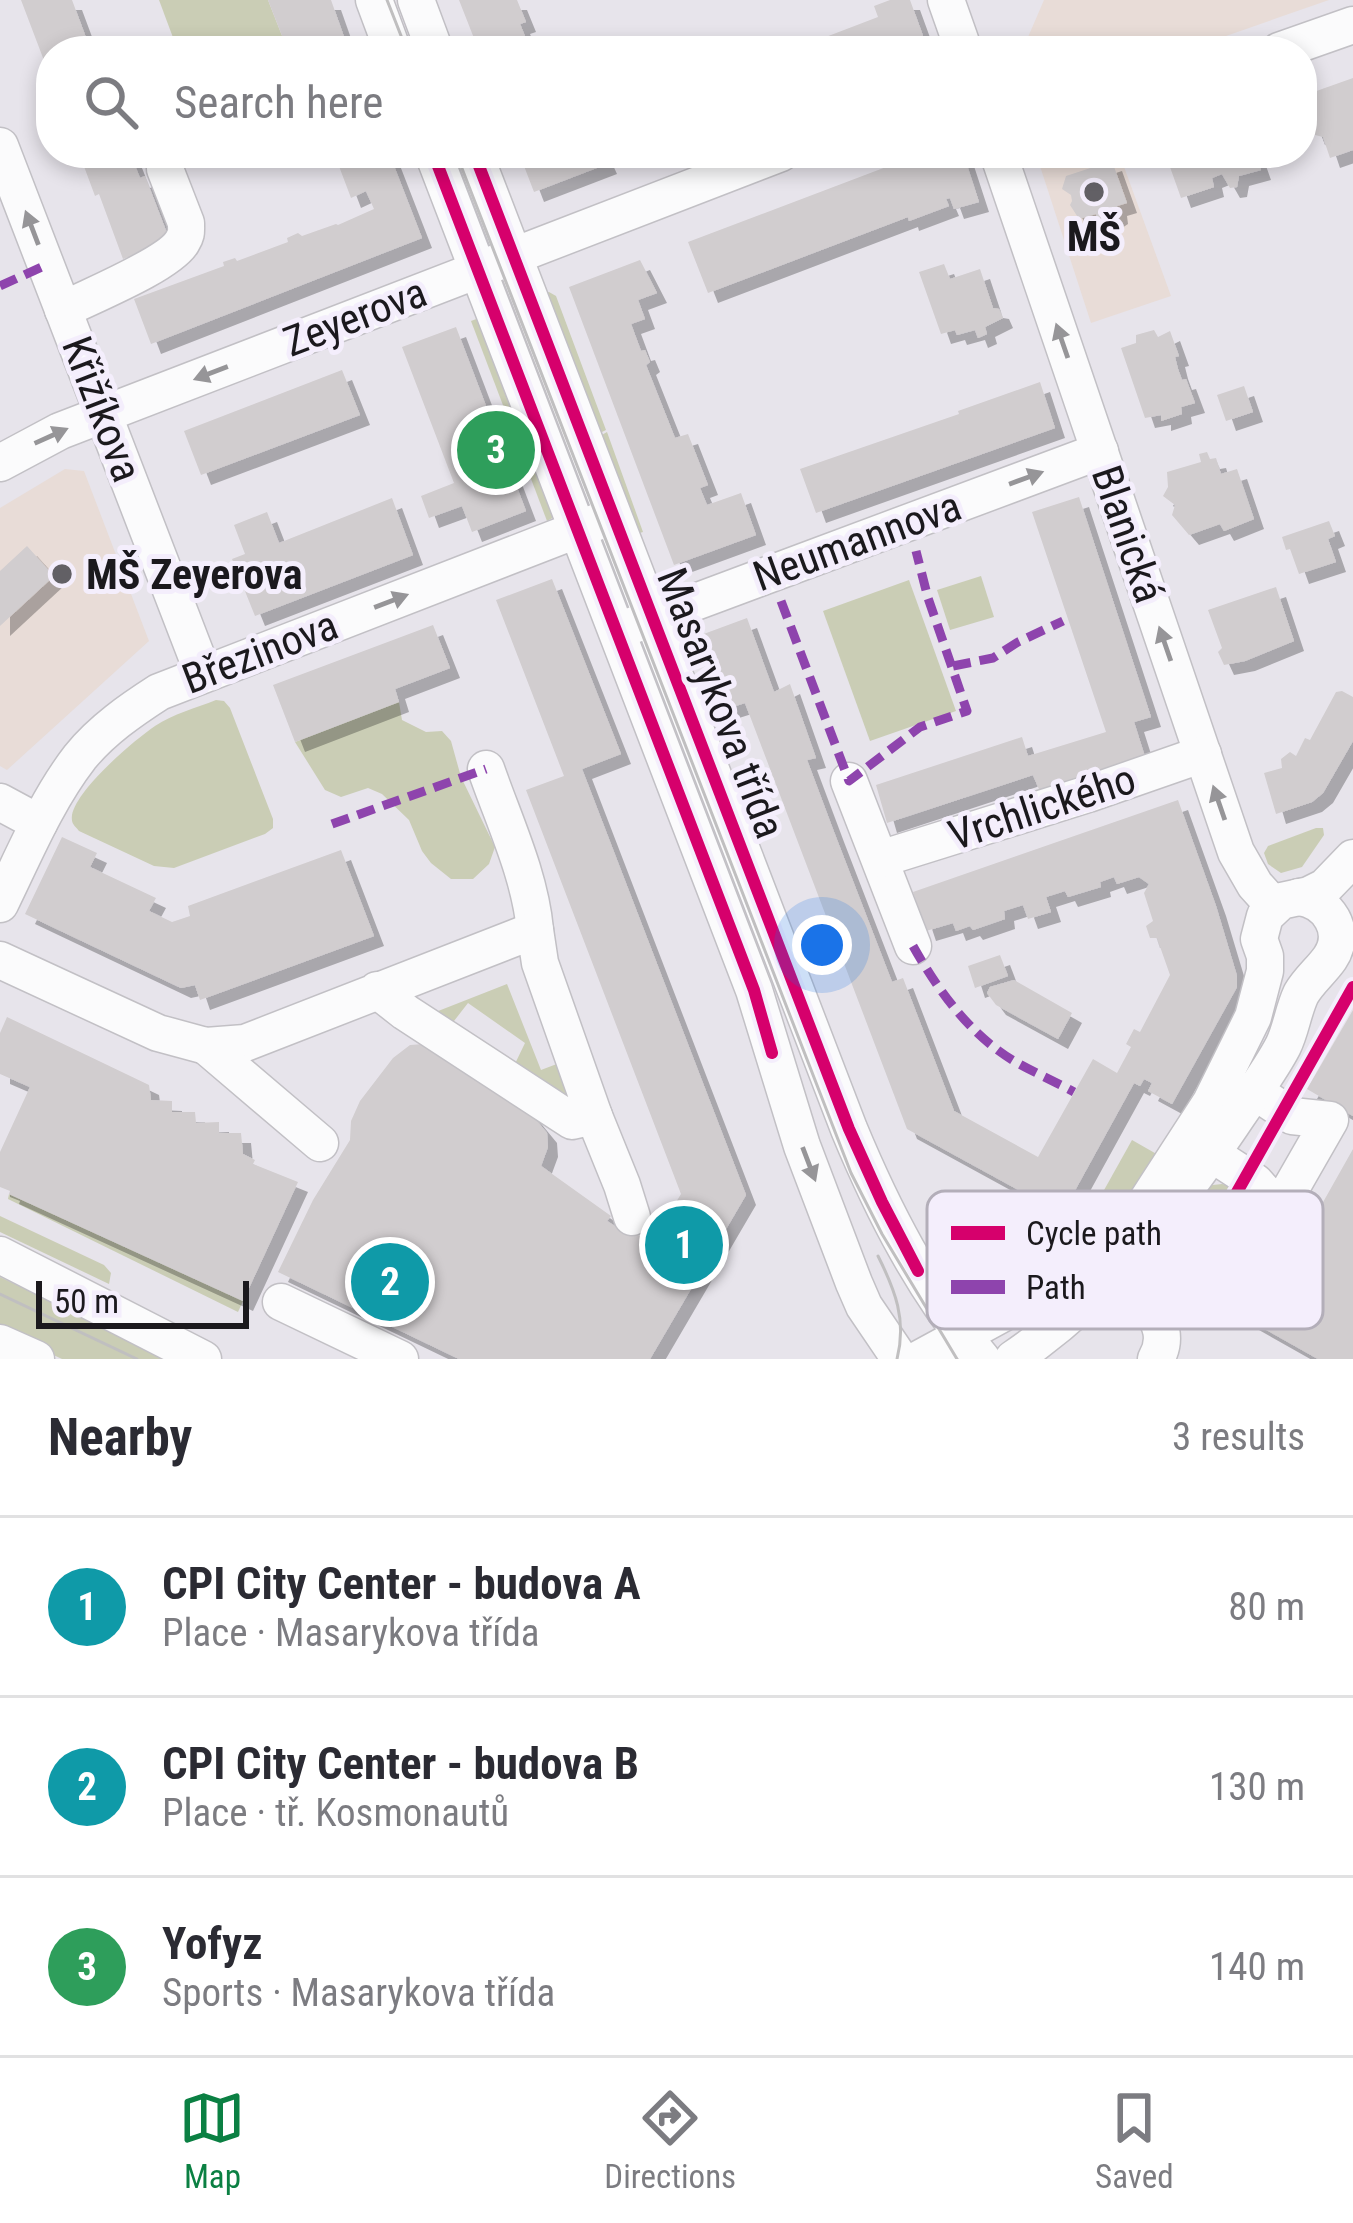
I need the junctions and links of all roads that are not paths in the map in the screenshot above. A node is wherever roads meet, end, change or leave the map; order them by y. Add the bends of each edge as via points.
1 (374, 0) edge
2 (416, 0) edge
3 (946, 0) edge
4 (1353, 25) edge
5 (387, 36) edge
6 (429, 36) edge
7 (959, 36) edge
8 (1317, 38) edge
9 (0, 146) edge
10 (439, 168) edge
11 (480, 168) edge
12 (742, 168) edge
13 (1003, 168) edge
14 (165, 169) dead end
15 (514, 256) junction
16 (477, 270) junction
17 (63, 310) junction
18 (104, 414) junction
19 (1100, 452) junction
20 (0, 463) edge
21 (614, 515) junction
22 (566, 534) junction
23 (653, 617) junction
24 (615, 632) junction
25 (203, 673) junction
26 (1203, 754) junction
27 (486, 769) dead end
28 (849, 781) dead end
29 (0, 802) edge
30 (39, 823) junction
31 (1353, 858) edge
32 (880, 859) junction
33 (1287, 902) junction
34 (0, 904) edge
35 (535, 930) junction
36 (1340, 938) edge
37 (913, 946) dead end
38 (1265, 956) junction
39 (0, 960) edge
40 (377, 990) junction
41 (206, 1046) junction
42 (1254, 1091) junction
43 (594, 1116) junction
44 (1207, 1126) junction
45 (320, 1143) dead end
46 (1156, 1191) edge
47 (1172, 1191) edge
48 (1263, 1191) edge
49 (1289, 1191) edge
50 (632, 1217) dead end
51 (0, 1255) edge
52 (927, 1284) edge
53 (297, 1310) dead end
54 (998, 1329) edge
55 (1052, 1329) edge
56 (0, 1343) edge
57 (972, 1348) edge
58 (36, 1359) edge
59 (203, 1359) edge
60 (400, 1359) edge
61 (900, 1359) edge
62 (919, 1359) edge
63 (1013, 1359) edge

1 - 5 street
2 - 6 street
3 - 7 street
4 - 8 street
17 -> 9 street, Křižíkova
10 - 16 street, Masarykova třída
11 - 15 street, Masarykova třída
12 - 15 street, Zeyerova
19 -> 13 street, Blanická
14 - 17 street via 187,223 180,246
15 - 16 street, Zeyerova
15 - 21 street, Masarykova třída
16 -> 18 street, Zeyerova
16 - 22 street, Masarykova třída
17 - 18 street, Křižíkova
20 -> 18 street, Zeyerova
18 - 25 street, Křižíkova
23 -> 19 street, Neumannova
26 -> 19 street, Blanická
21 - 22 street, Březinova
21 - 23 street, Masarykova třída
22 - 24 street, Masarykova třída
25 -> 22 street, Březinova
23 - 24 street, Neumannova
23 - 52 street, Masarykova třída via 856,1148
24 -> 61 street, Masarykova třída via 754,990 854,1283
25 - 30 street, Březinova via 104,732
26 - 32 street, Vrchlického
33 -> 26 street, Blanická via 1255,885 1240,862
27 - 35 street
28 - 32 street
29 - 30 street
30 - 34 street, Březinova
31 - 33 street via 1325,887
32 - 37 street
33 - 36 street via 1309,898 1325,908
33 - 38 street via 1264,916
35 - 40 street
35 - 43 street
36 - 38 street via 1315,971 1296,975
36 - 42 street via 1301,995 1285,1043
38 - 44 street via 1253,1017
39 - 41 street via 158,1034
40 - 41 street via 245,1042
40 - 43 street via 572,1121
41 - 45 street
42 - 44 street
42 - 44 street via 1232,1090
42 - 49 street via 1292,1116 1330,1120
43 - 50 street
44 - 46 street
44 - 47 street
44 - 48 street
51 - 59 street
53 - 60 street
54 - 57 street
55 - 63 street
56 - 58 street
57 - 62 street

